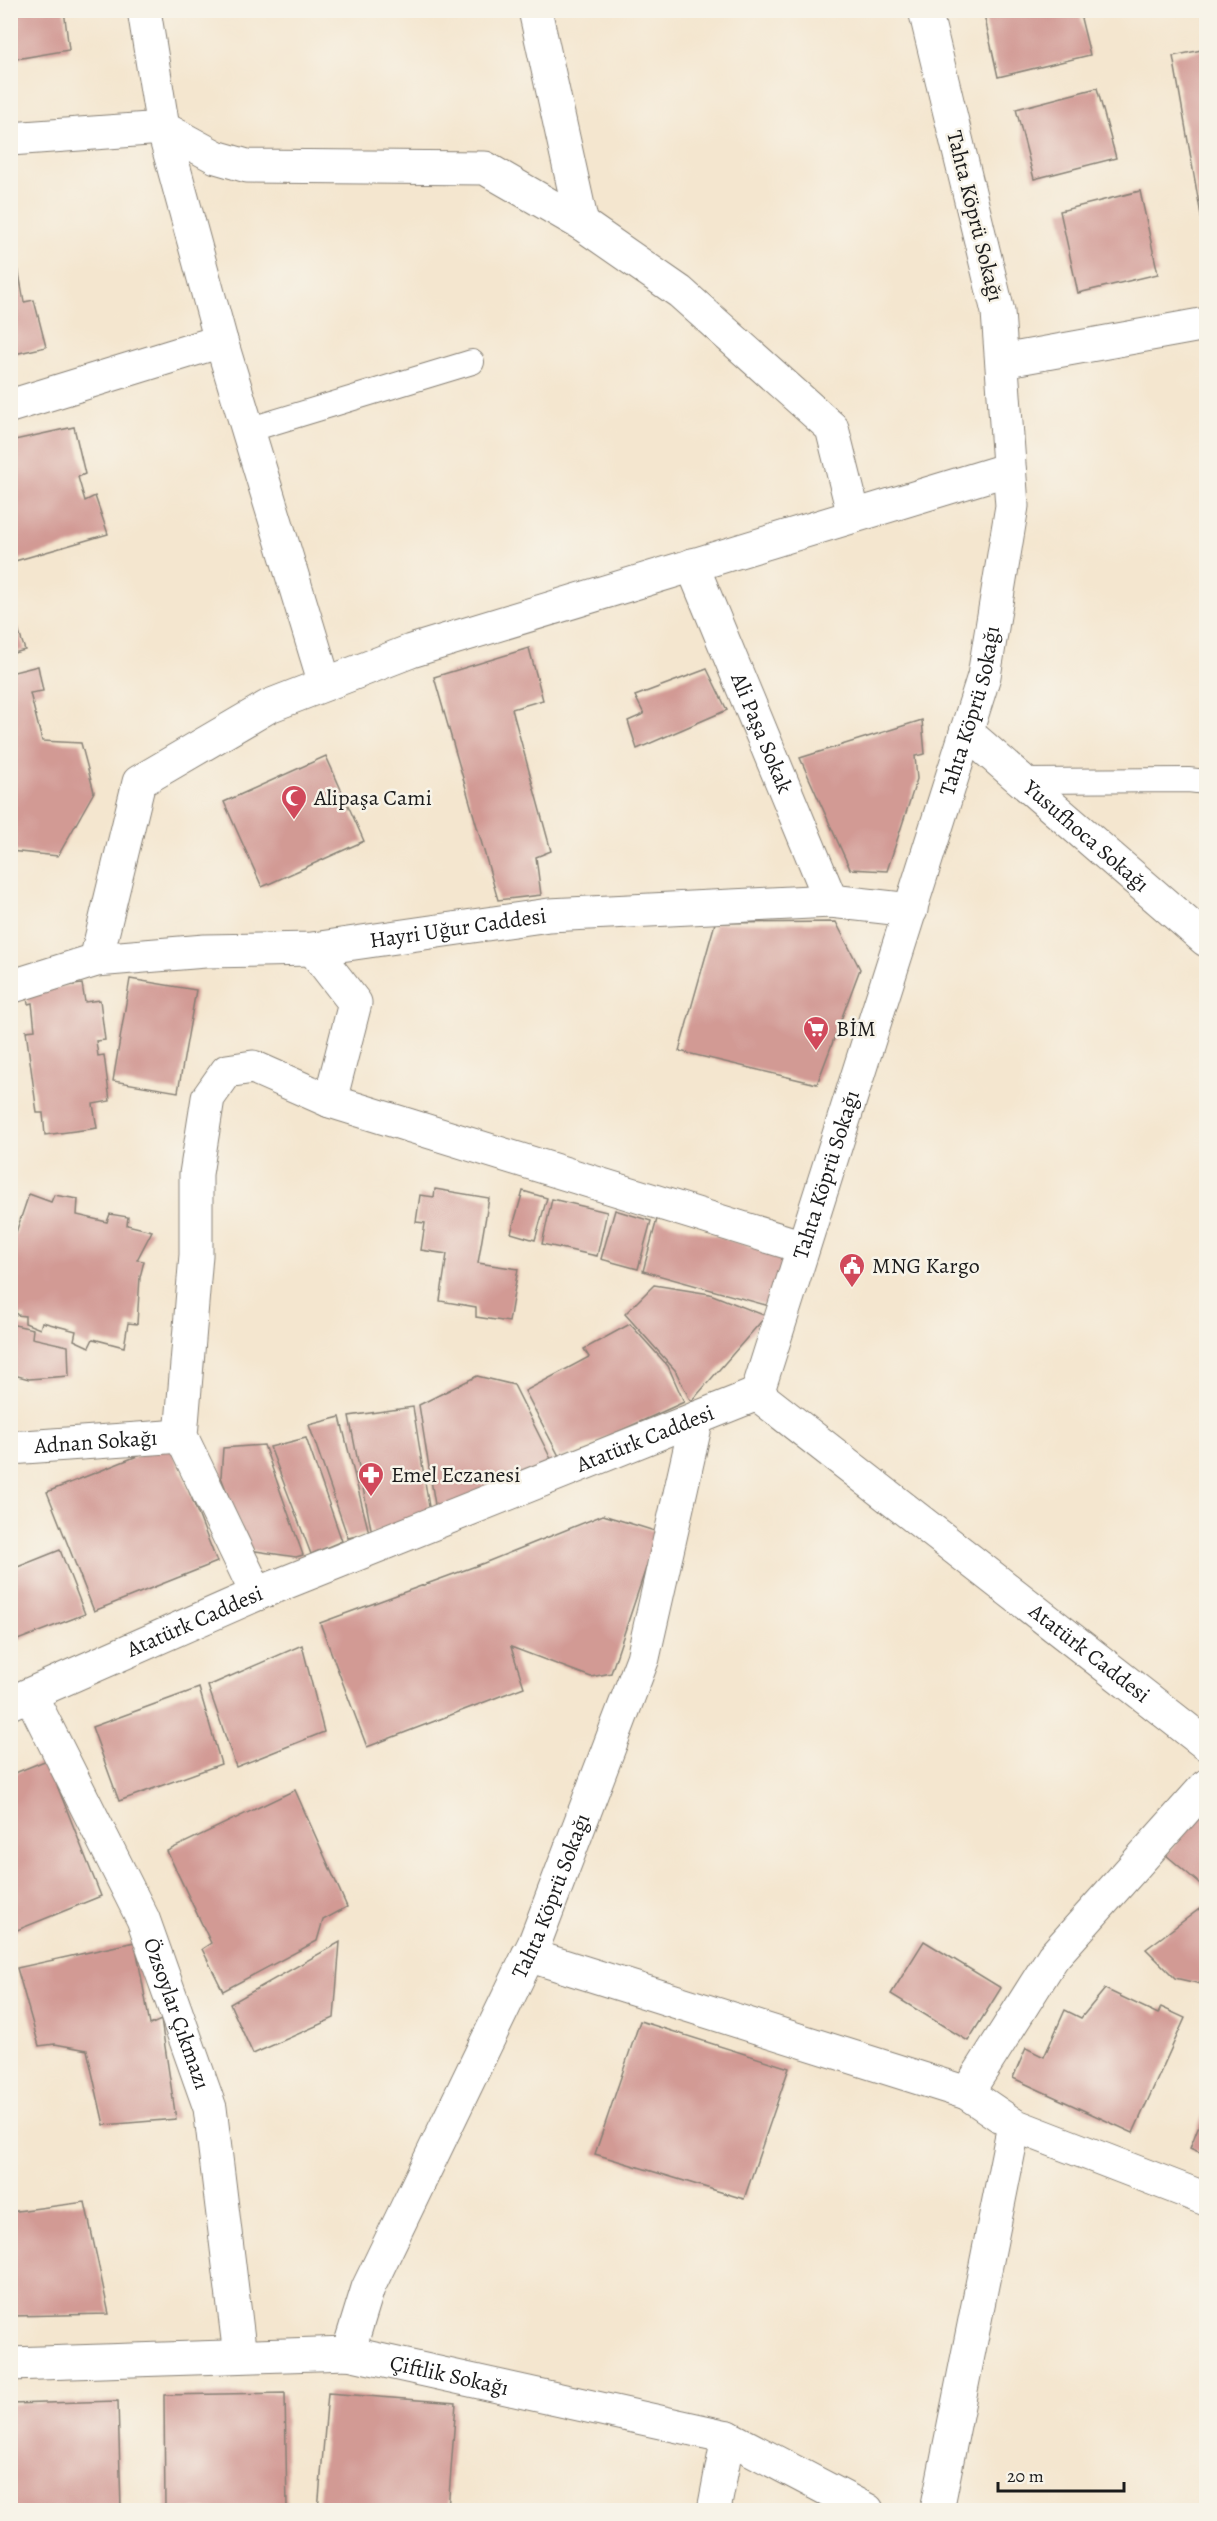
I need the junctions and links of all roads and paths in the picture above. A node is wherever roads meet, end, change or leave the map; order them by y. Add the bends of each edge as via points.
1 (144, 10) edge
2 (535, 10) edge
3 (925, 10) edge
4 (163, 129) junction
5 (10, 139) edge
6 (582, 224) junction
7 (1206, 324) edge
8 (221, 341) junction
9 (1002, 361) junction
10 (472, 362) dead end
11 (10, 406) edge
12 (248, 430) junction
13 (1009, 470) junction
14 (854, 516) junction
15 (692, 566) junction
16 (325, 684) junction
17 (966, 732) junction
18 (1022, 781) junction
19 (1206, 782) edge
20 (831, 901) junction
21 (911, 910) junction
22 (1206, 940) edge
23 (313, 949) junction
24 (96, 960) junction
25 (10, 987) edge
26 (330, 1101) junction
27 (803, 1247) junction
28 (757, 1395) junction
29 (697, 1418) junction
30 (181, 1436) junction
31 (10, 1448) edge
32 (257, 1594) junction
33 (21, 1699) edge
34 (1206, 1744) edge
35 (1206, 1786) edge
36 (528, 1955) junction
37 (967, 2093) junction
38 (1014, 2125) junction
39 (1206, 2199) edge
40 (348, 2353) junction
41 (240, 2356) junction
42 (10, 2364) edge
43 (728, 2437) junction
44 (714, 2511) edge
45 (867, 2511) edge
46 (937, 2511) edge

1 - 4 street
2 - 6 street
3 - 9 street, Tahta Köprü Sokağı via 998,312
4 - 5 street
4 - 6 street via 216,157 247,166 485,168
4 - 8 street
6 - 14 street via 680,292 832,428
7 - 9 street
8 - 11 street
8 - 12 street
9 - 13 street, Tahta Köprü Sokağı
10 - 12 lane
12 - 16 street
13 - 14 street
13 - 17 street, Tahta Köprü Sokağı via 1012,506 984,676
14 - 15 street
15 - 16 street via 411,651
15 - 20 street, Ali Paşa Sokak
16 - 24 street via 269,706 139,782
17 - 18 street, Yusufhoca Sokağı
17 - 21 street, Tahta Köprü Sokağı
18 - 19 lane
18 - 22 street, Yusufhoca Sokağı
20 - 21 street, Hayri Uğur Caddesi
20 - 23 street, Hayri Uğur Caddesi via 549,915
21 - 27 street, Tahta Köprü Sokağı
23 - 24 street, Hayri Uğur Caddesi via 205,951
23 - 26 street via 355,1003
24 - 25 street, Hayri Uğur Caddesi
26 - 27 street
26 - 30 street via 253,1067 227,1071 208,1098 196,1174 196,1255
27 - 28 street, Tahta Köprü Sokağı
28 - 29 street, Atatürk Caddesi
28 - 34 street, Atatürk Caddesi
29 - 32 street, Atatürk Caddesi
29 - 36 street, Tahta Köprü Sokağı via 643,1658
30 - 31 street, Adnan Sokağı
30 - 32 street
32 - 33 street, Atatürk Caddesi
33 - 41 street, Özsoylar Çıkmazı via 143,1919 210,2108
35 - 37 street via 1053,1957
36 - 37 street
36 - 40 street, Tahta Köprü Sokağı via 368,2288
37 - 38 street
38 - 39 street
38 - 46 street
40 - 41 street, Çiftlik Sokağı
40 - 43 street, Çiftlik Sokağı
41 - 42 street, Çiftlik Sokağı
43 - 44 street
43 - 45 street, Çiftlik Sokağı

